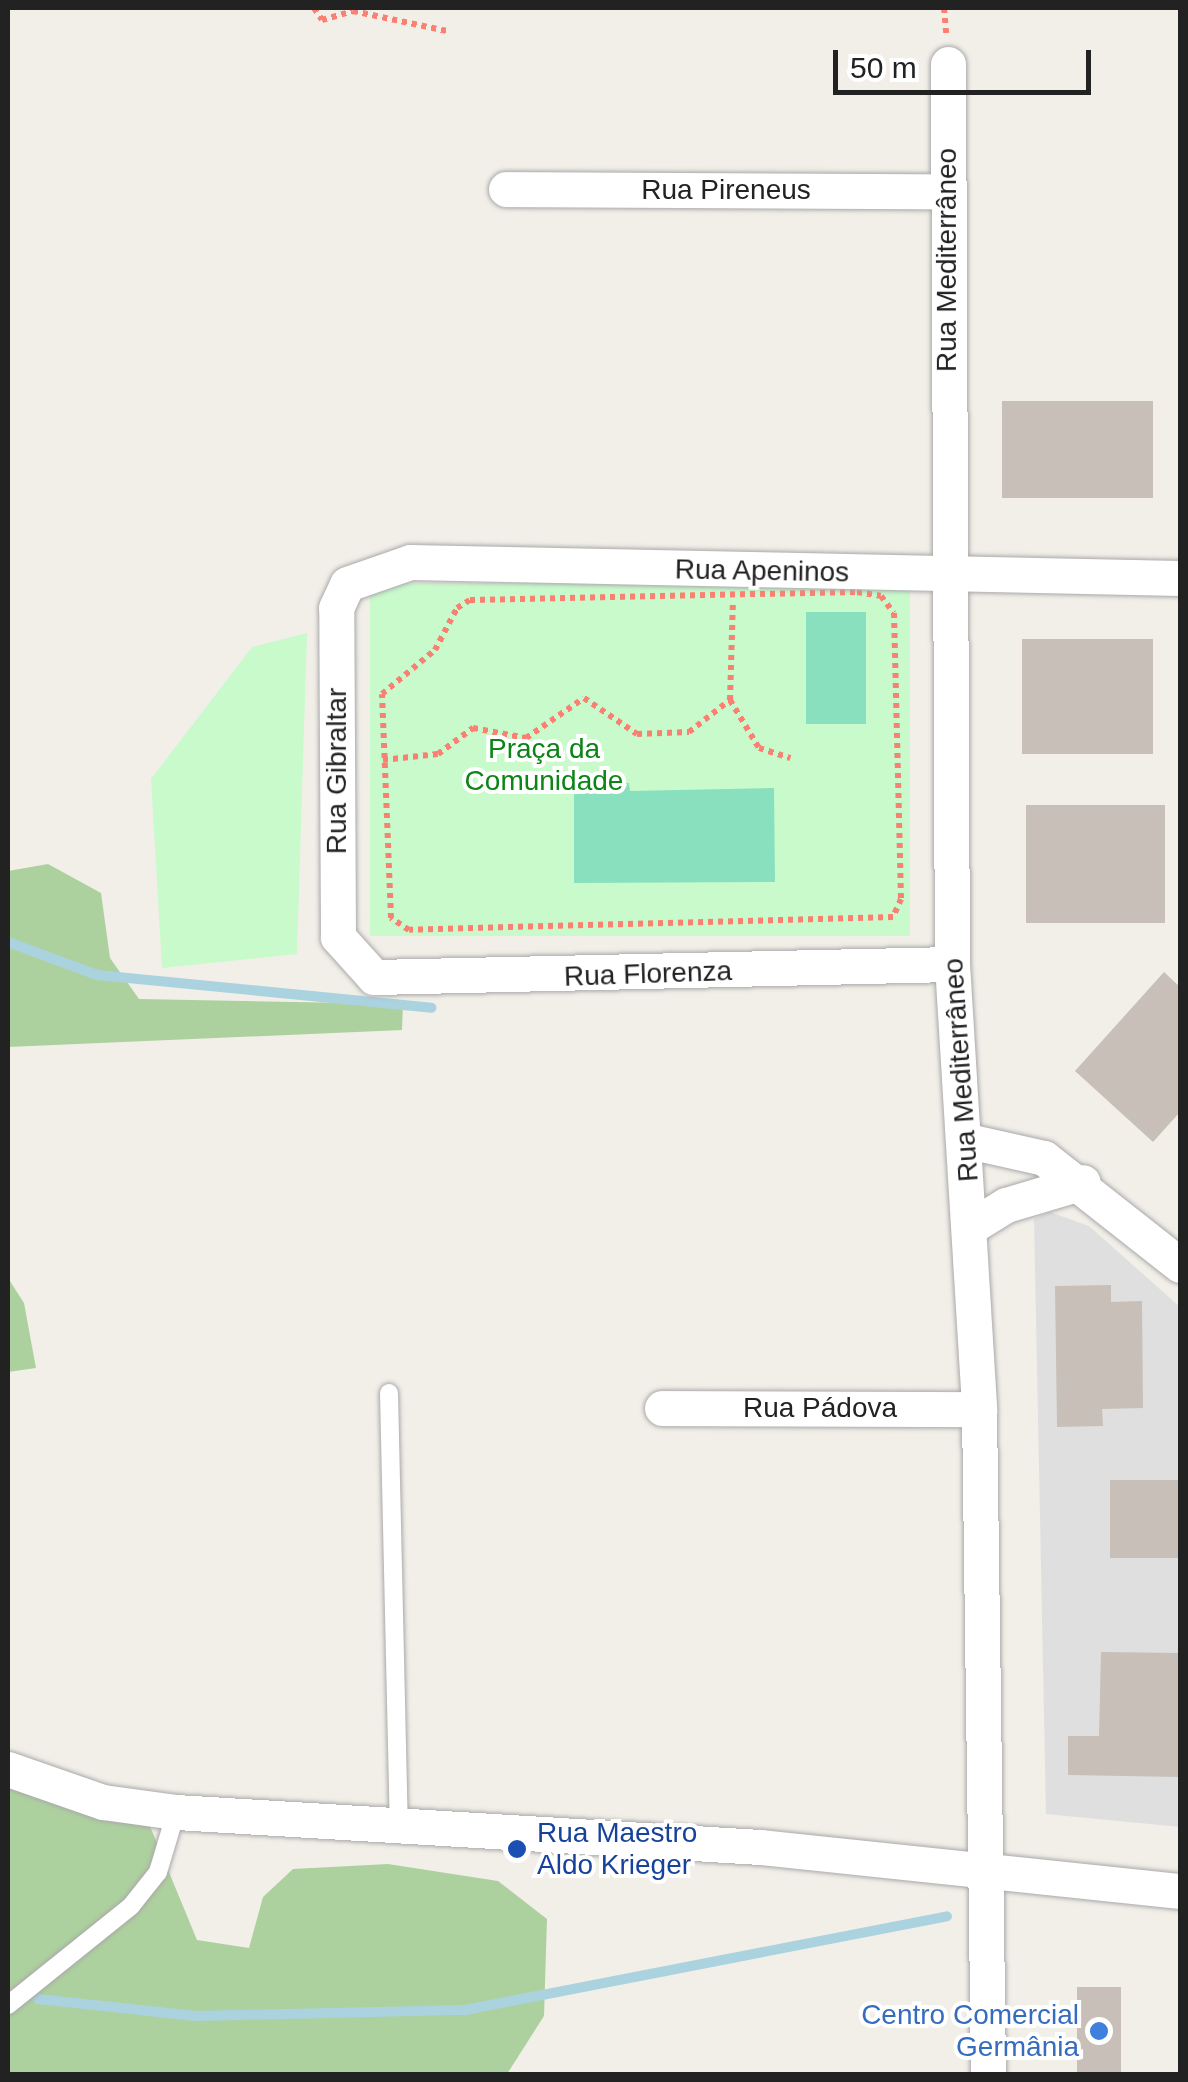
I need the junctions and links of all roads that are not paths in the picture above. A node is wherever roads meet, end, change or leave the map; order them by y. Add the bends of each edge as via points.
1 (948, 64) dead end
2 (506, 190) dead end
3 (947, 191) junction
4 (946, 575) junction
5 (1180, 578) edge
6 (348, 584) joint
7 (350, 958) joint
8 (952, 964) junction
9 (968, 1141) junction
10 (1083, 1182) junction
11 (972, 1226) junction
12 (1180, 1265) edge
13 (390, 1393) dead end
14 (662, 1408) dead end
15 (978, 1408) junction
16 (8, 1769) edge
17 (176, 1812) junction
18 (398, 1824) junction
19 (990, 1866) junction
20 (1180, 1891) edge
21 (8, 2005) edge
22 (988, 2074) edge

1 - 3 street, Rua Mediterrâneo
2 - 3 street, Rua Pireneus
3 - 4 street, Rua Mediterrâneo
4 - 5 street, Rua Apeninos
4 - 6 street, Rua Apeninos via 410,562
4 - 8 street, Rua Mediterrâneo
6 - 7 street, Rua Gibraltar via 336,608 338,937
7 - 8 street, Rua Florenza via 397,982
8 - 9 street, Rua Mediterrâneo
9 - 10 street via 1044,1158
9 - 11 street, Rua Mediterrâneo
10 - 11 street via 1006,1205
10 - 12 street
11 - 15 street, Rua Mediterrâneo
13 - 18 lane
14 - 15 street, Rua Pádova
15 - 19 street, Rua Mediterrâneo
16 - 17 street via 104,1802
17 - 18 street
17 - 21 lane via 158,1872 131,1906
18 - 19 street
19 - 20 street
19 - 22 street, Rua Mediterrâneo

